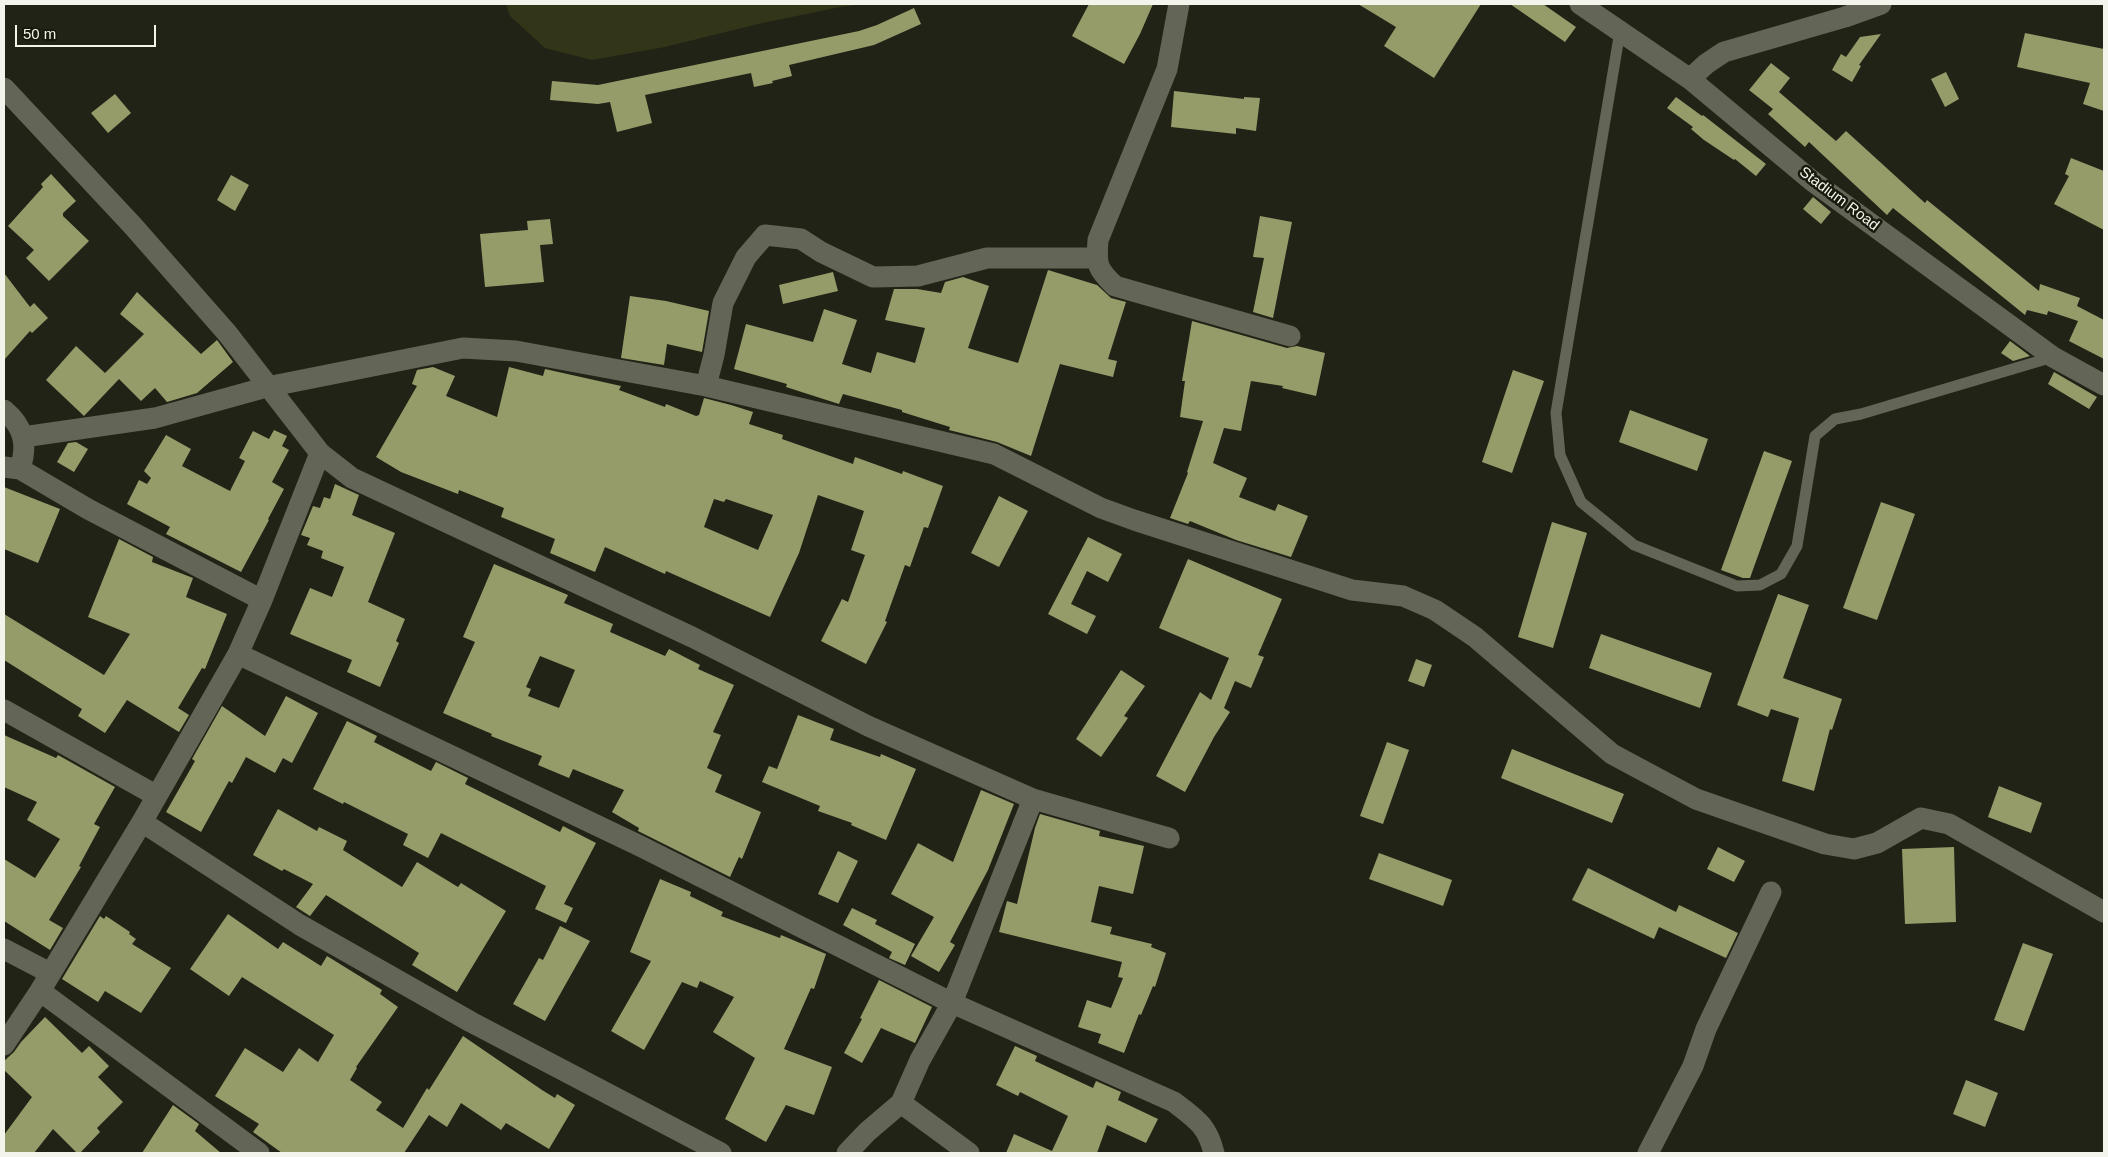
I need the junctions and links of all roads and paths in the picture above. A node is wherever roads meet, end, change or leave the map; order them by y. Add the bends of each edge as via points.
1 (1179, 4) edge
2 (1580, 4) edge
3 (1881, 4) edge
4 (1620, 30) junction
5 (1690, 79) junction
6 (4, 88) edge
7 (1096, 258) junction
8 (1290, 336) dead end
9 (2053, 357) junction
10 (2104, 385) edge
11 (706, 386) junction
12 (267, 387) junction
13 (4, 410) edge
14 (23, 437) junction
15 (320, 453) junction
16 (12, 468) edge
17 (262, 600) junction
18 (238, 654) junction
19 (4, 710) edge
20 (157, 796) junction
21 (1033, 799) junction
22 (142, 822) junction
23 (1169, 838) dead end
24 (1772, 892) dead end
25 (2104, 912) edge
26 (4, 949) edge
27 (45, 982) junction
28 (952, 1003) junction
29 (4, 1045) edge
30 (901, 1103) junction
31 (259, 1153) edge
32 (720, 1153) edge
33 (847, 1153) edge
34 (970, 1153) edge
35 (1214, 1153) edge
36 (1648, 1153) edge

1 - 7 street via 1167,69 1098,240
2 - 4 street, Stadium Road
3 - 5 street via 1724,52
4 - 5 street, Stadium Road
4 - 9 lane via 1556,412 1560,455 1581,502 1634,545 1737,586 1760,585 1782,574 1797,546 1815,436 1835,419
5 - 9 street, Stadium Road via 1811,180
6 - 12 street via 133,226 227,333
7 - 8 street via 1100,272 1115,286
7 - 11 street via 988,258 918,276 873,277 801,239 765,235 746,257 723,303
9 - 10 street, Stadium Road
11 - 12 street via 516,351 463,348
11 - 25 street via 994,454 1100,508 1134,520 1352,590 1403,596 1435,610 1475,637 1612,754 1696,799 1825,844 1854,849 1877,843 1921,818 1949,824
12 - 14 street via 156,418
12 - 15 street
13 - 14 street via 14,418
14 - 16 street via 25,454
15 - 17 street
15 - 21 street via 352,478 692,637 868,726
16 - 17 street
17 - 18 street
18 - 20 street
18 - 28 street via 640,846
19 - 20 street
20 - 22 street
21 - 23 street
21 - 28 street
22 - 27 street
22 - 32 street via 300,924 428,998
24 - 36 street
26 - 27 street
27 - 29 street
27 - 31 street
28 - 30 street via 920,1060
28 - 35 street via 1174,1102 1199,1121 1210,1137
30 - 33 street
30 - 34 street

